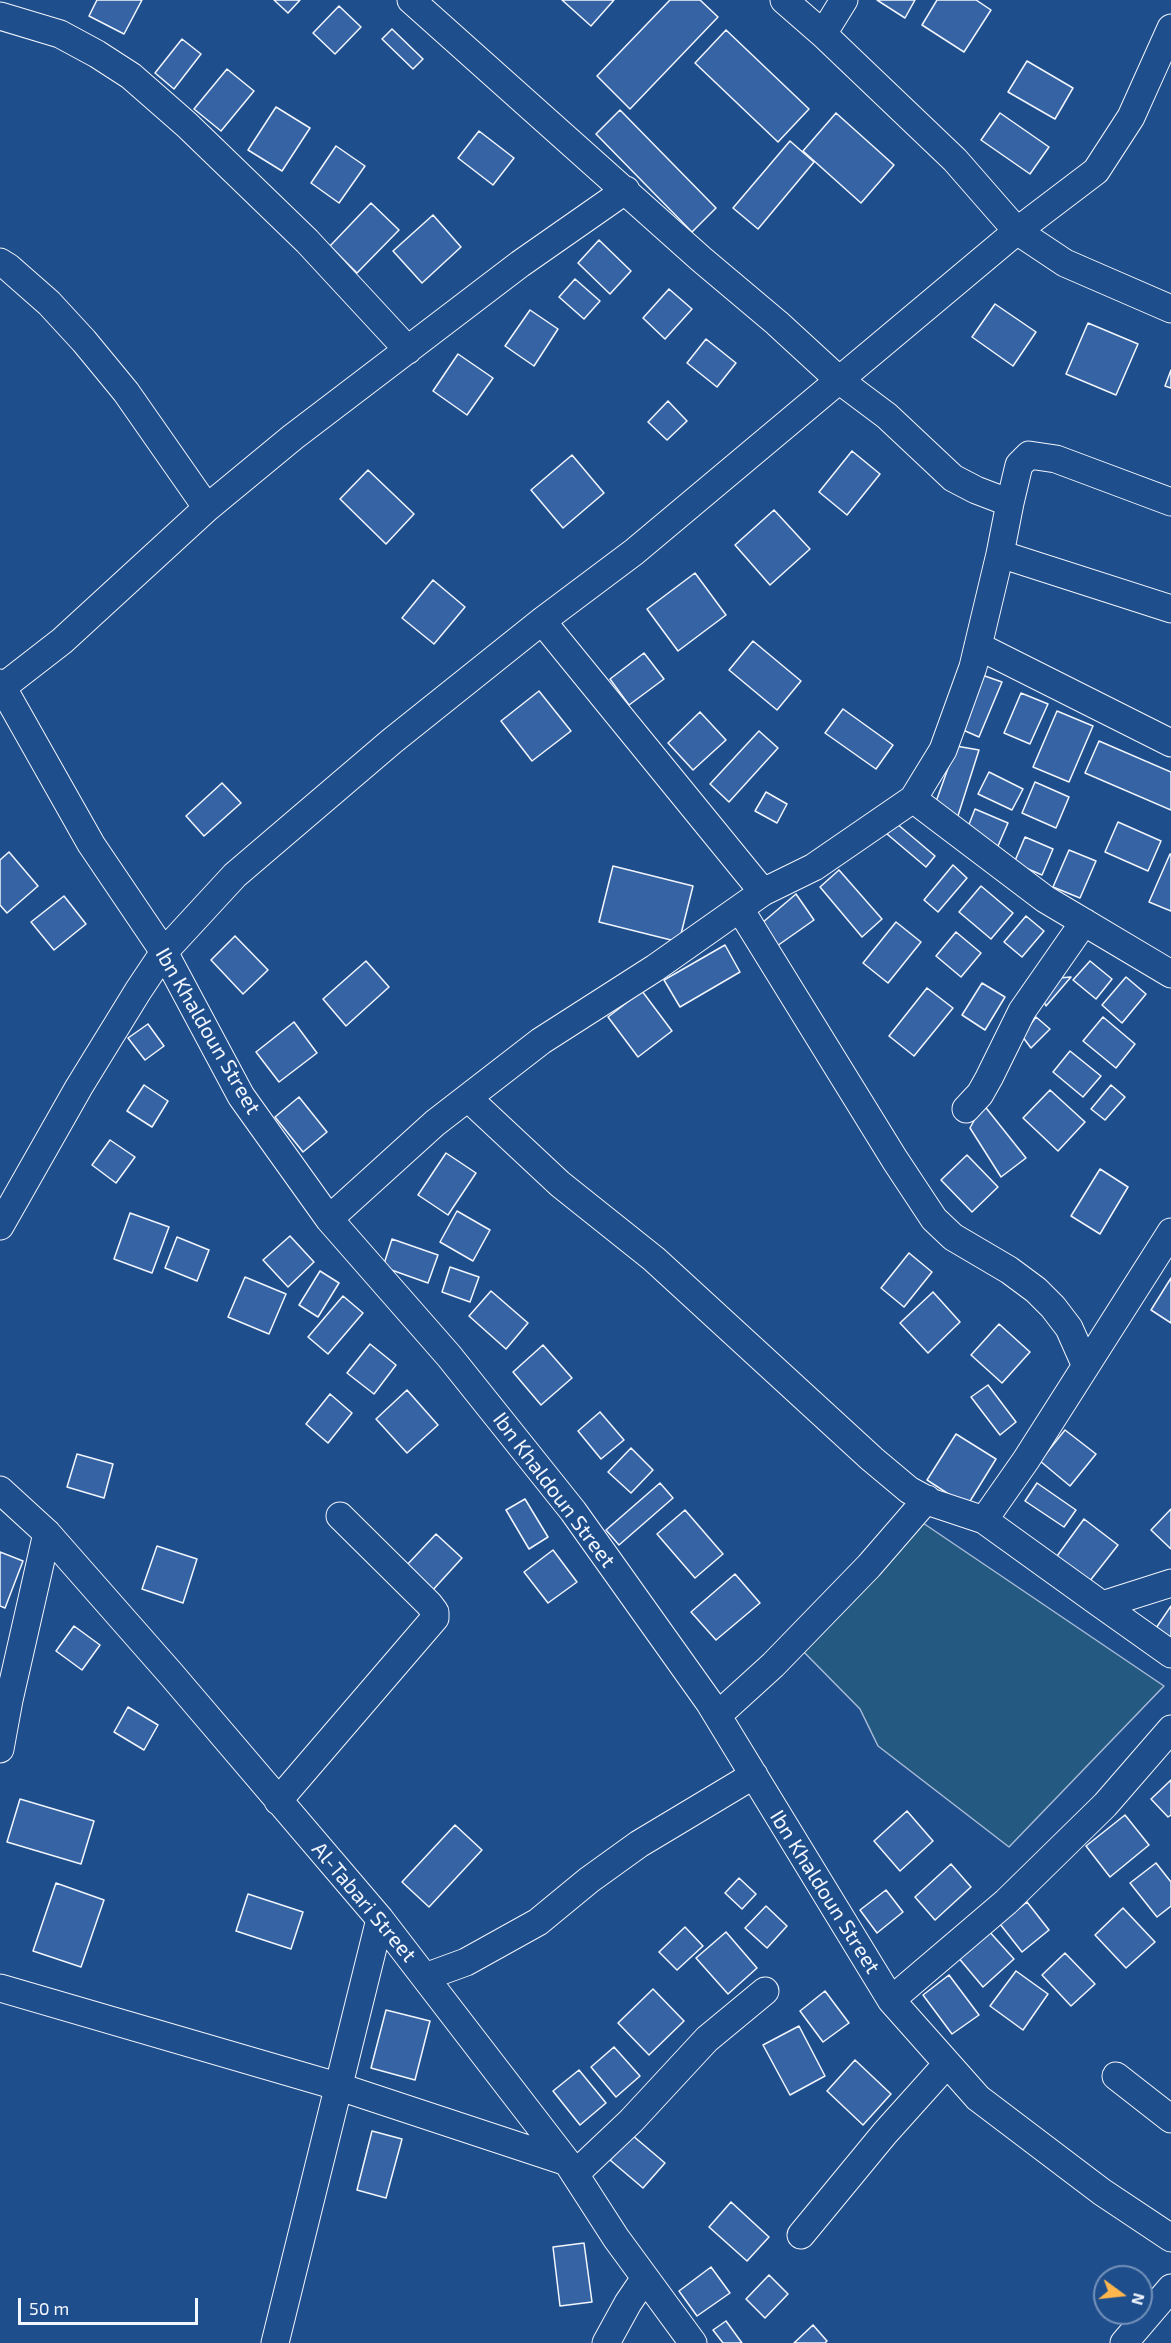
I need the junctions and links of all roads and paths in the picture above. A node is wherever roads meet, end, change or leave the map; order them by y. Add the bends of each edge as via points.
1 (411, 0) edge
2 (784, 0) edge
3 (844, 0) edge
4 (0, 16) edge
5 (1171, 28) edge
6 (823, 34) junction
7 (626, 190) junction
8 (1017, 231) junction
9 (0, 262) edge
10 (1171, 309) edge
11 (408, 350) junction
12 (839, 380) junction
13 (1171, 502) edge
14 (1010, 503) junction
15 (207, 508) junction
16 (1000, 554) junction
17 (1171, 609) edge
18 (542, 621) junction
19 (978, 646) junction
20 (1, 686) edge
21 (1171, 743) edge
22 (913, 800) junction
23 (763, 892) junction
24 (740, 909) junction
25 (1083, 922) junction
26 (164, 952) junction
27 (1171, 974) edge
28 (468, 1098) junction
29 (966, 1109) dead end
30 (329, 1219) junction
31 (0, 1226) edge
32 (1171, 1232) edge
33 (1085, 1364) junction
34 (0, 1490) edge
35 (927, 1500) junction
36 (340, 1516) dead end
37 (984, 1520) junction
38 (47, 1533) junction
39 (1171, 1583) edge
40 (1102, 1605) junction
41 (1171, 1654) edge
42 (718, 1715) junction
43 (1171, 1729) edge
44 (0, 1749) edge
45 (754, 1775) junction
46 (278, 1801) junction
47 (380, 1919) junction
48 (424, 1977) junction
49 (0, 1988) edge
50 (765, 1991) dead end
51 (891, 2000) junction
52 (946, 2064) junction
53 (1116, 2076) dead end
54 (340, 2087) junction
55 (1171, 2119) edge
56 (571, 2168) junction
57 (801, 2235) dead end
58 (1171, 2238) edge
59 (645, 2278) junction
60 (1171, 2288) edge
61 (275, 2343) edge
62 (606, 2343) edge
63 (693, 2343) edge
64 (1124, 2343) edge

1 - 7 street
2 - 6 street
3 - 6 street
4 - 11 street via 60,34 131,76 306,241
5 - 8 street via 1131,117 1096,171
6 - 8 street via 955,160
7 - 11 street via 520,264
7 - 12 street
8 - 10 street via 1065,262
8 - 12 street
9 - 15 street via 49,303 84,341 126,392
11 - 15 street
12 - 14 street via 887,416 953,478
12 - 18 street via 634,552
13 - 14 street via 1056,459 1029,455 1019,465
14 - 16 street
15 - 20 street via 62,641
16 - 17 street
16 - 19 street
18 - 23 street
18 - 26 street via 392,741 235,875
19 - 21 street
19 - 22 street via 943,750
20 - 26 street, Ibn Khaldoun Street via 91,844
22 - 23 street via 814,867
22 - 25 street via 1045,899
23 - 24 street
24 - 28 street via 656,969 542,1041
24 - 33 street via 934,1219 953,1237 1009,1270 1053,1307 1069,1328
25 - 27 street
25 - 29 street via 1022,1011 980,1094
26 - 30 street, Ibn Khaldoun Street via 241,1096
26 - 31 street via 79,1087
28 - 30 street
28 - 35 street via 560,1184 654,1259 872,1459
30 - 42 street, Ibn Khaldoun Street via 449,1356 573,1511
32 - 33 street
33 - 37 street
34 - 38 street, Al-Tabari Street
35 - 37 street
35 - 42 street via 773,1665
36 - 46 street via 429,1604 435,1618
37 - 40 street
38 - 44 street
38 - 46 street, Al-Tabari Street
39 - 40 street
40 - 41 street
42 - 45 street, Ibn Khaldoun Street
43 - 51 street via 1106,1805 1006,1902
45 - 48 street via 639,1844 538,1922 466,1962
45 - 51 street, Ibn Khaldoun Street
46 - 47 street, Al-Tabari Street
47 - 48 street, Al-Tabari Street
47 - 54 street
48 - 56 street, Al-Tabari Street
49 - 54 street
50 - 56 street via 707,2039 631,2121
51 - 52 street, Ibn Khaldoun Street
52 - 57 street
52 - 58 street, Ibn Khaldoun Street via 978,2098 1102,2192
53 - 55 street
54 - 56 street
54 - 61 street
56 - 59 street, Al-Tabari Street
59 - 62 street
59 - 63 street, Al-Tabari Street
60 - 64 street

